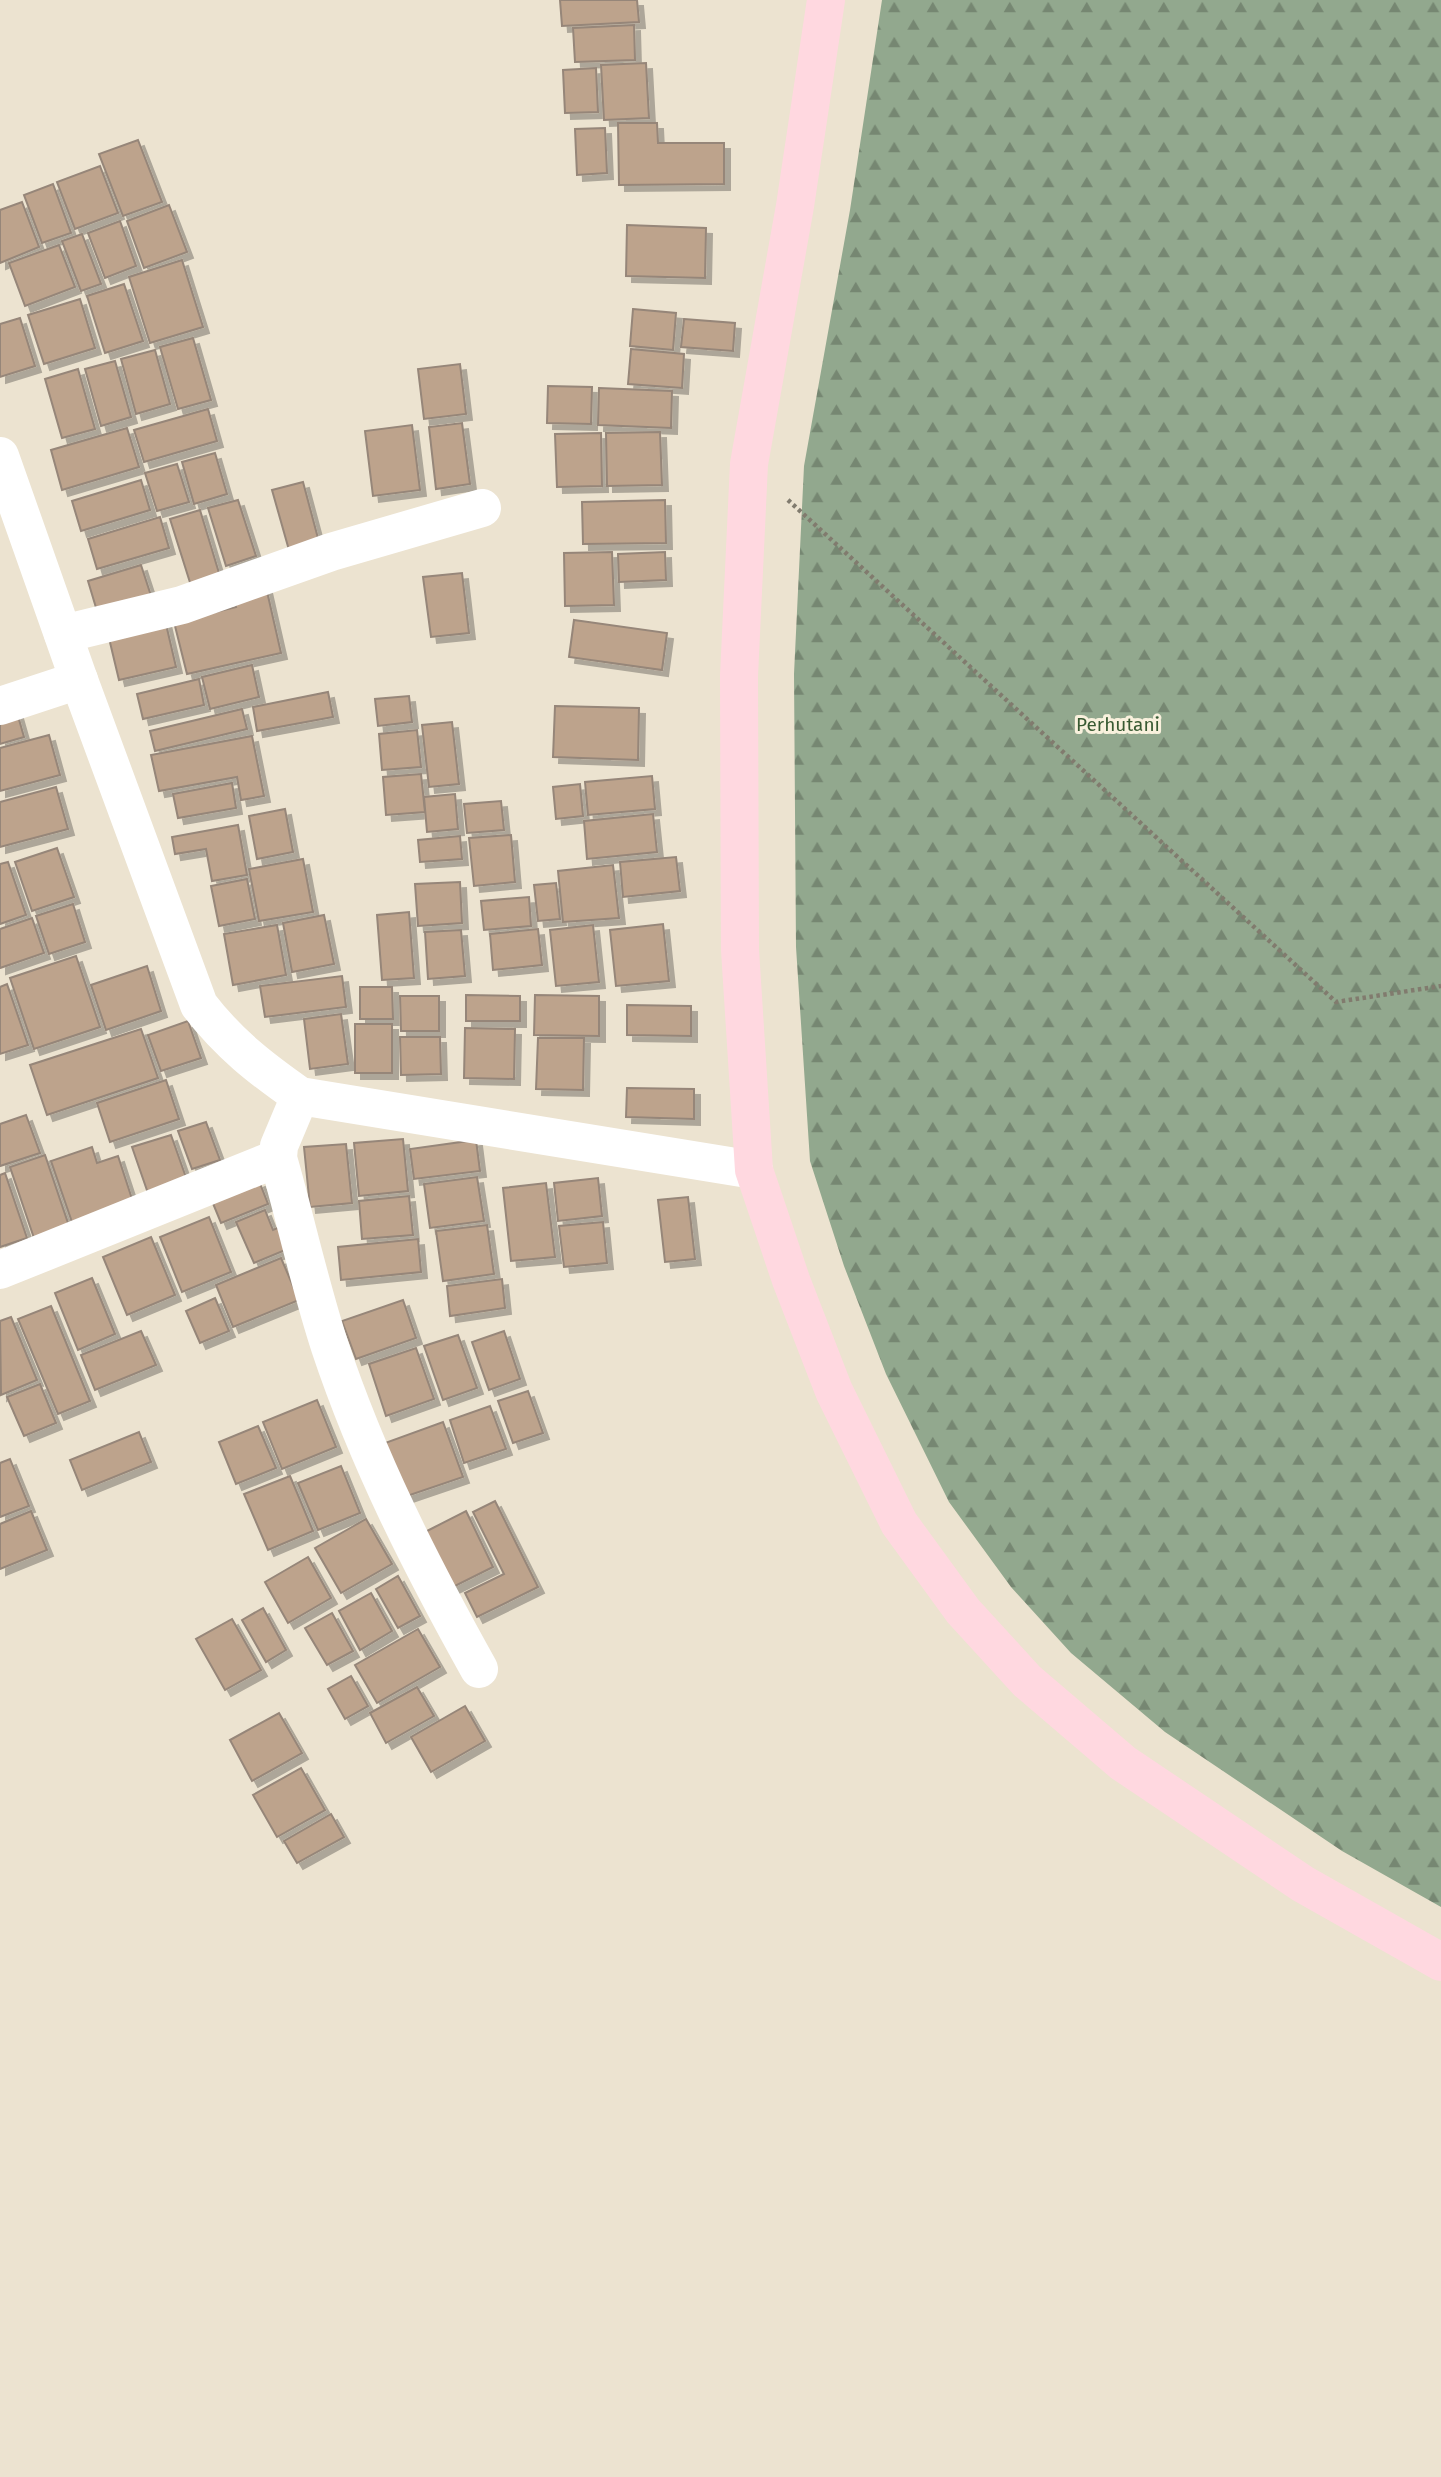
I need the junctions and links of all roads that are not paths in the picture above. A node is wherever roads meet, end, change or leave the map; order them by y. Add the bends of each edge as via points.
1 (826, 0) edge
2 (0, 456) edge
3 (482, 509) dead end
4 (63, 634) junction
5 (79, 680) junction
6 (0, 706) edge
7 (300, 1096) junction
8 (278, 1158) junction
9 (754, 1170) junction
10 (0, 1270) edge
11 (479, 1669) dead end
12 (1441, 1962) edge

1 - 9 main road via 749,464 739,676 740,950
2 - 4 street
3 - 4 street via 331,552 183,605
4 - 5 street
5 - 6 street
5 - 7 street via 199,1005 220,1033
7 - 8 street
7 - 9 street
8 - 10 street
8 - 11 street via 330,1346 357,1421 392,1504
9 - 12 main road via 834,1391 899,1522 963,1611 1027,1681 1123,1763 1303,1884

